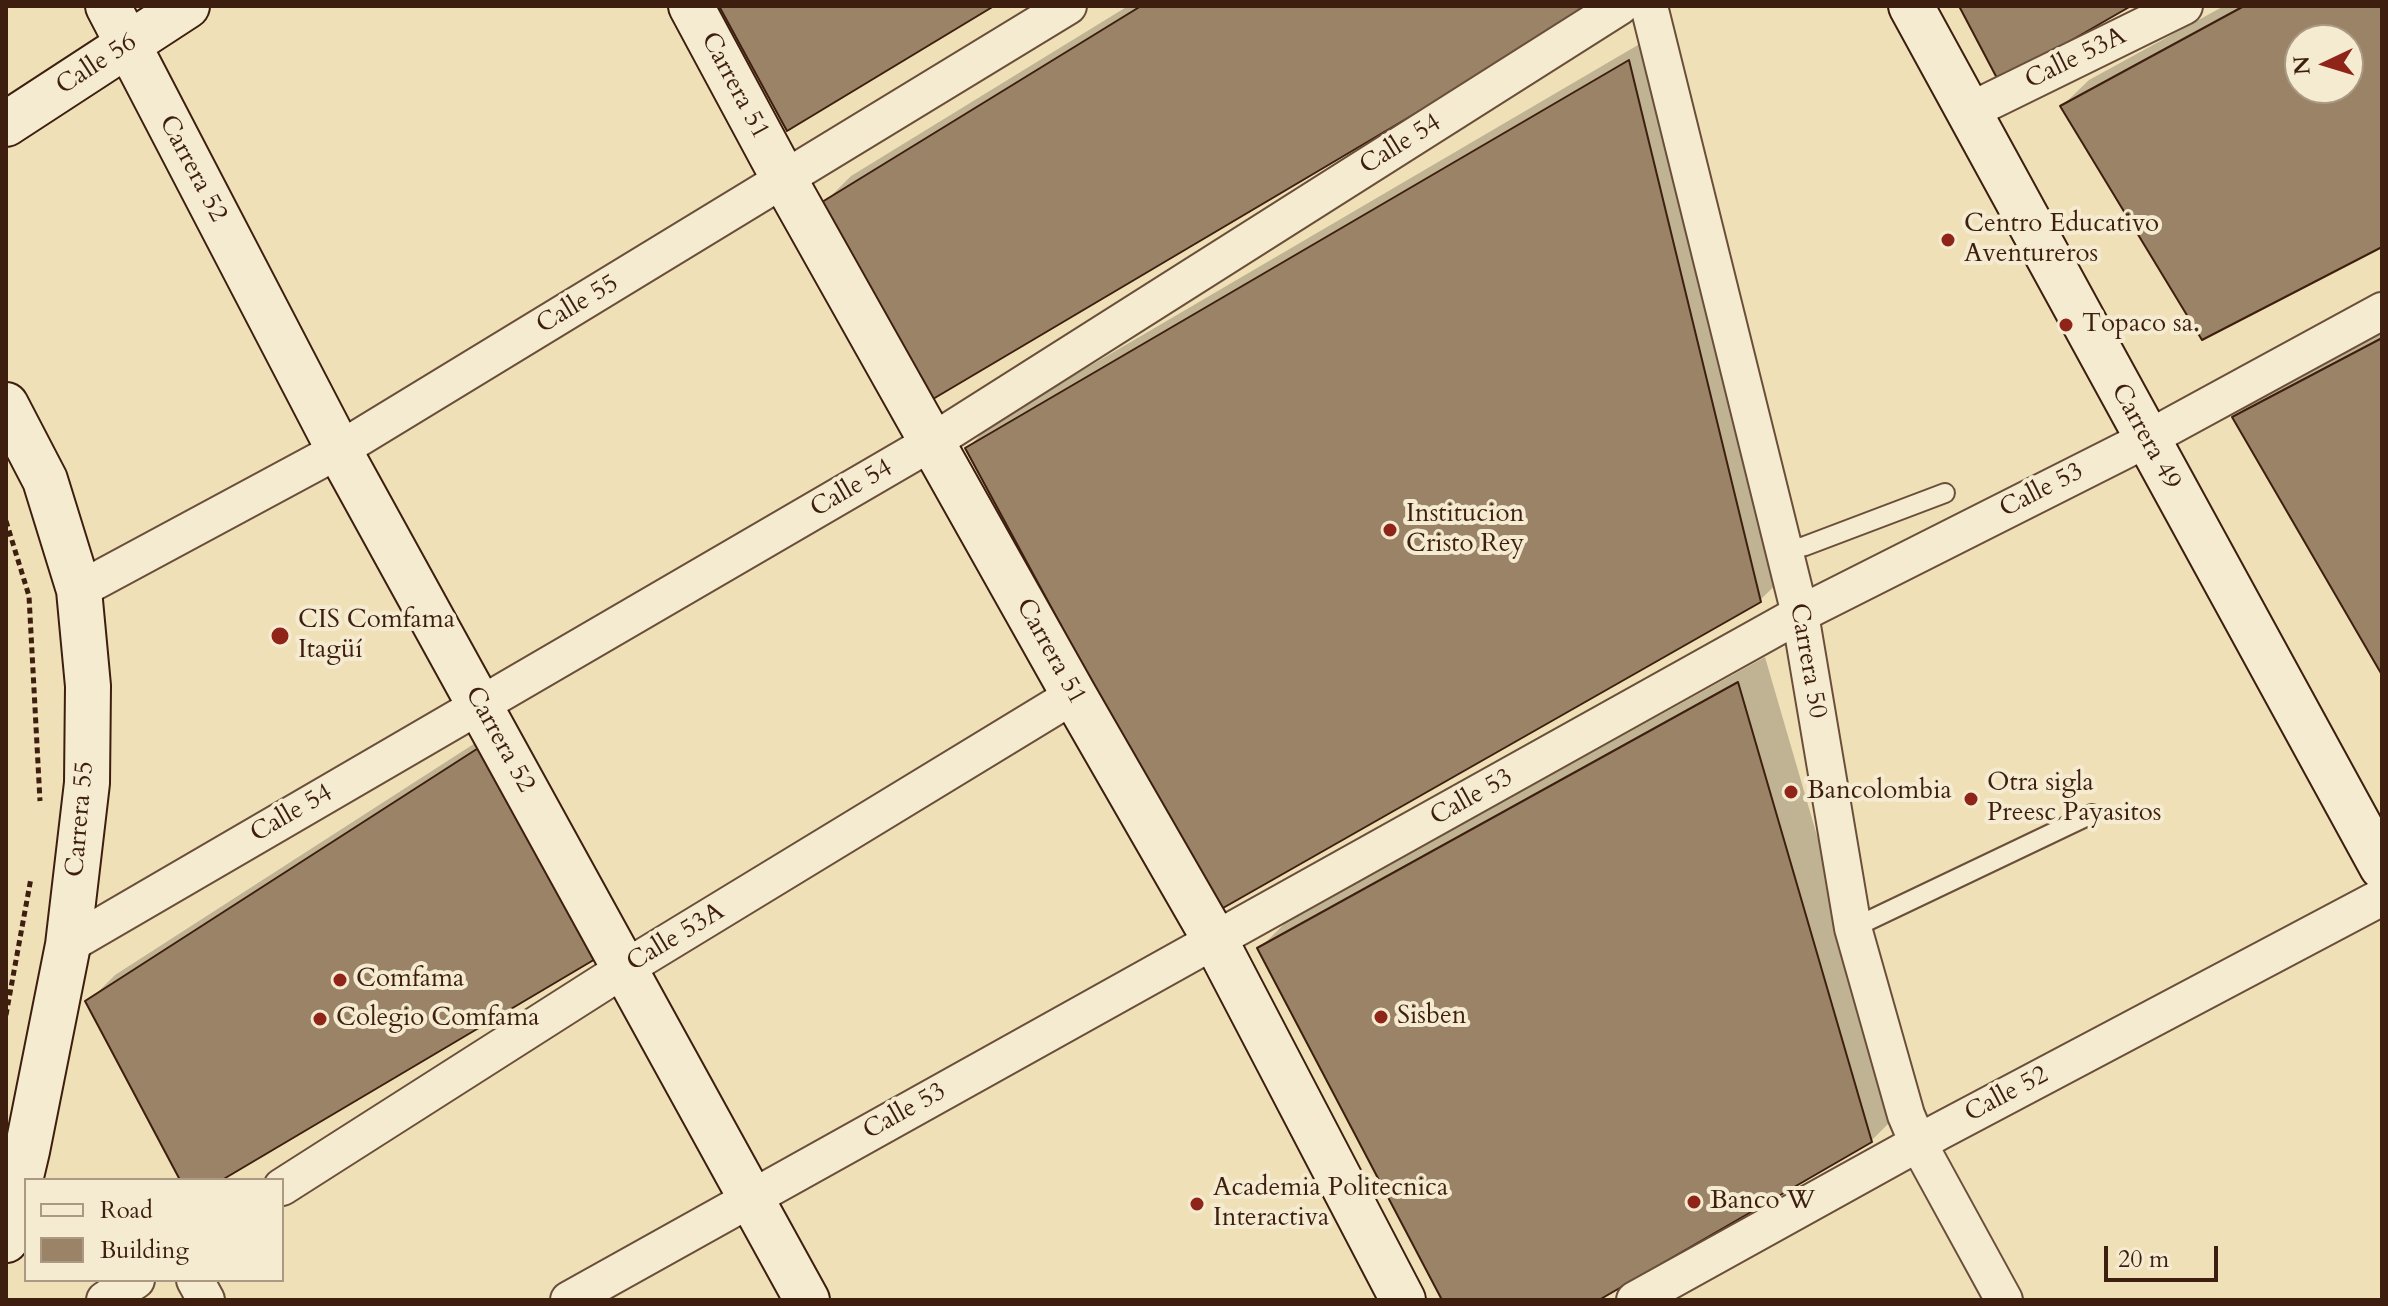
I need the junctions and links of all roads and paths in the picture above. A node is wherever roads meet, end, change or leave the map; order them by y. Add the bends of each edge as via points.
1 (108, 6) edge
2 (187, 6) edge
3 (691, 6) edge
4 (1068, 6) edge
5 (1620, 6) edge
6 (1649, 6) edge
7 (1911, 6) edge
8 (2184, 6) edge
9 (127, 45) junction
10 (1968, 112) junction
11 (6, 124) edge
12 (784, 179) junction
13 (2382, 311) edge
14 (6, 405) edge
15 (2147, 439) junction
16 (932, 442) junction
17 (339, 450) junction
18 (1945, 493) dead end
19 (6, 521) edge
20 (1785, 551) junction
21 (79, 590) junction
22 (1800, 614) junction
23 (1074, 695) junction
24 (480, 704) junction
25 (39, 814) dead end
26 (2092, 814) dead end
27 (2382, 867) edge
28 (32, 875) dead end
29 (2382, 897) edge
30 (1853, 928) junction
31 (1215, 940) junction
32 (68, 945) junction
33 (624, 969) junction
34 (6, 1015) edge
35 (1918, 1143) junction
36 (284, 1186) edge
37 (752, 1198) junction
38 (6, 1240) edge
39 (133, 1282) edge
40 (196, 1282) edge
41 (105, 1300) edge
42 (206, 1300) edge
43 (569, 1300) edge
44 (807, 1300) edge
45 (1403, 1300) edge
46 (1635, 1300) edge
47 (2004, 1300) edge

1 - 9 street, Carrera 52
2 - 9 street, Calle 56
3 - 12 street, Carrera 51
4 - 12 street, Calle 55
5 - 16 street, Calle 54
6 - 20 street, Carrera 50
7 - 10 street, Carrera 49
8 - 10 street, Calle 53A
9 - 11 street, Calle 56
9 - 17 street, Carrera 52
10 - 15 street, Carrera 49
12 - 16 street, Carrera 51
12 - 17 street, Calle 55
13 - 15 street, Calle 53
14 - 21 street, Carrera 55 via 45,480
15 - 22 street, Calle 53
15 - 27 street, Carrera 49
16 - 23 street, Carrera 51
16 - 24 street, Calle 54
17 - 21 street, Calle 55
17 - 24 street, Carrera 52
18 - 20 lane
19 - 25 path via 29,596
20 - 22 street, Carrera 50
21 - 32 street, Carrera 55 via 88,686 87,783
22 - 30 street, Carrera 50
22 - 31 street, Calle 53
23 - 31 street, Carrera 51
23 - 33 street, Calle 53A
24 - 32 street, Calle 54
24 - 33 street, Carrera 52
26 - 30 lane
28 - 34 path
29 - 35 street, Calle 52
30 - 35 street, Carrera 50
31 - 37 street, Calle 53
31 - 45 street, Carrera 51
32 - 38 street, Carrera 55
33 - 36 street, Calle 53A
33 - 37 street, Carrera 52
35 - 46 street, Calle 52
35 - 47 street, Carrera 50
37 - 43 street, Calle 53
37 - 44 street, Carrera 52
39 - 41 street
40 - 42 street

